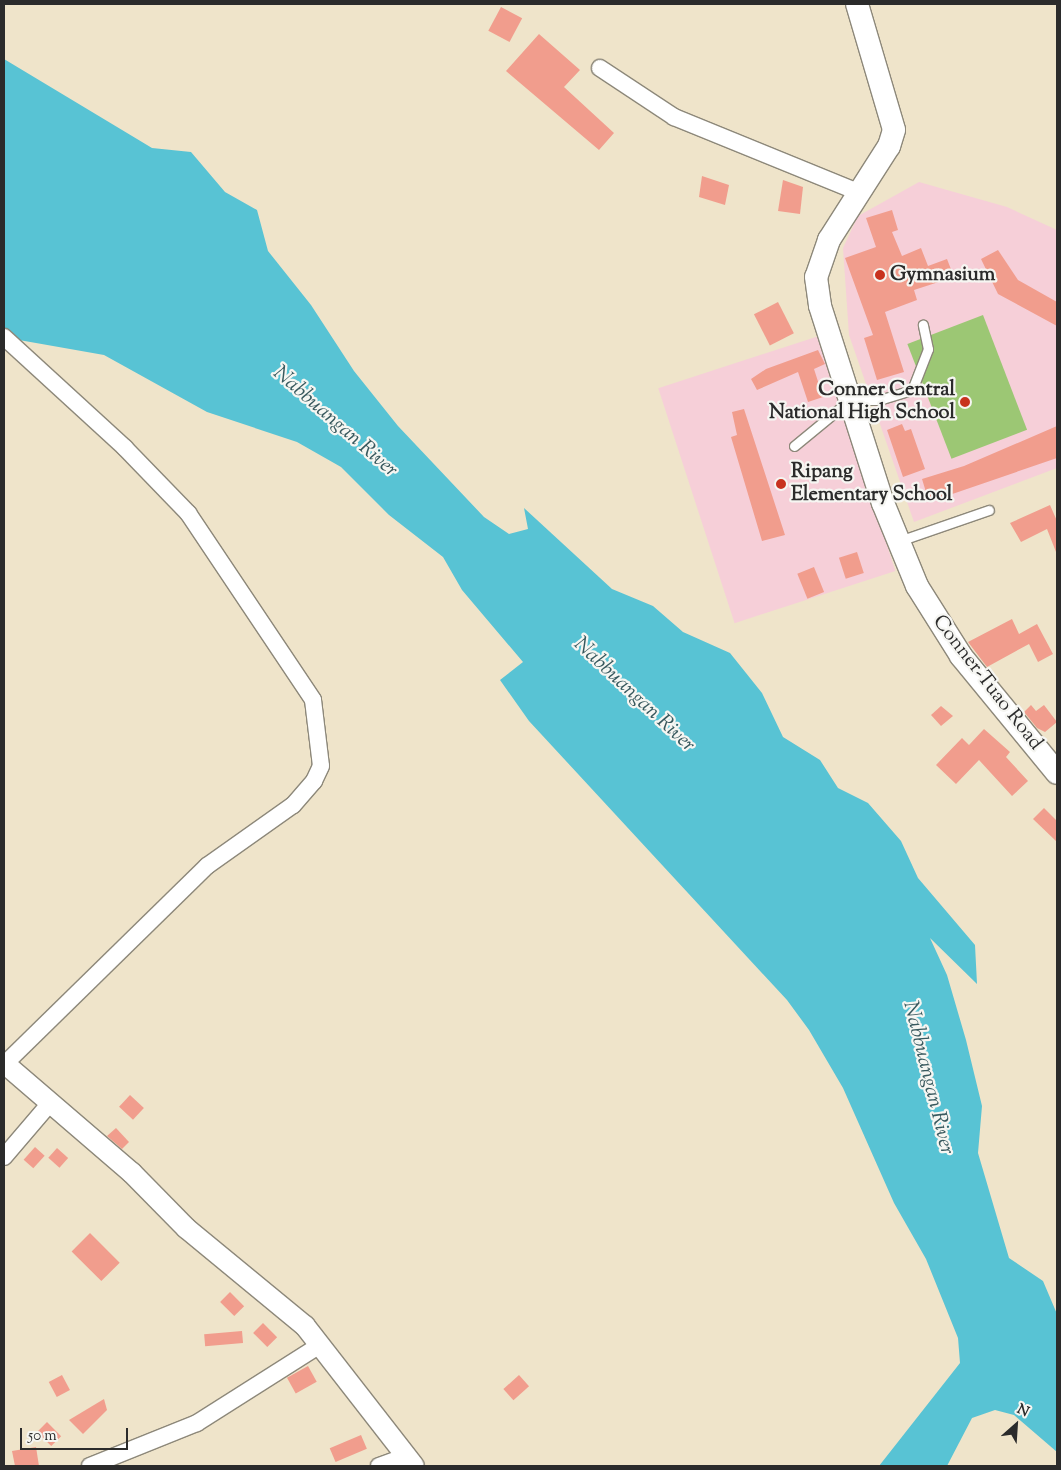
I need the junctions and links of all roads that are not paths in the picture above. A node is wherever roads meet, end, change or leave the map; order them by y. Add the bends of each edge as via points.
1 (857, 4) edge
2 (600, 68) dead end
3 (858, 192) junction
4 (923, 324) dead end
5 (4, 338) edge
6 (850, 400) junction
7 (794, 446) dead end
8 (989, 510) dead end
9 (899, 541) junction
10 (1057, 773) edge
11 (4, 1064) edge
12 (51, 1102) junction
13 (4, 1157) edge
14 (320, 1345) junction
15 (410, 1461) edge
16 (90, 1466) edge
17 (379, 1466) edge

1 - 3 main road, Conner-Tuao Road via 894,130 889,146
2 - 3 street via 674,117
3 - 6 main road, Conner-Tuao Road via 829,240 816,277 820,306
4 - 6 lane via 928,349 912,390 879,400
5 - 11 street via 125,448 188,512 313,700 321,766 314,781 293,805 206,866
6 - 7 lane
6 - 9 main road, Conner-Tuao Road
8 - 9 lane
9 - 10 main road, Conner-Tuao Road via 938,624
11 - 12 street
12 - 13 street
12 - 14 street via 132,1173 186,1228 286,1309
14 - 15 street
14 - 16 street via 197,1423
15 - 17 street

